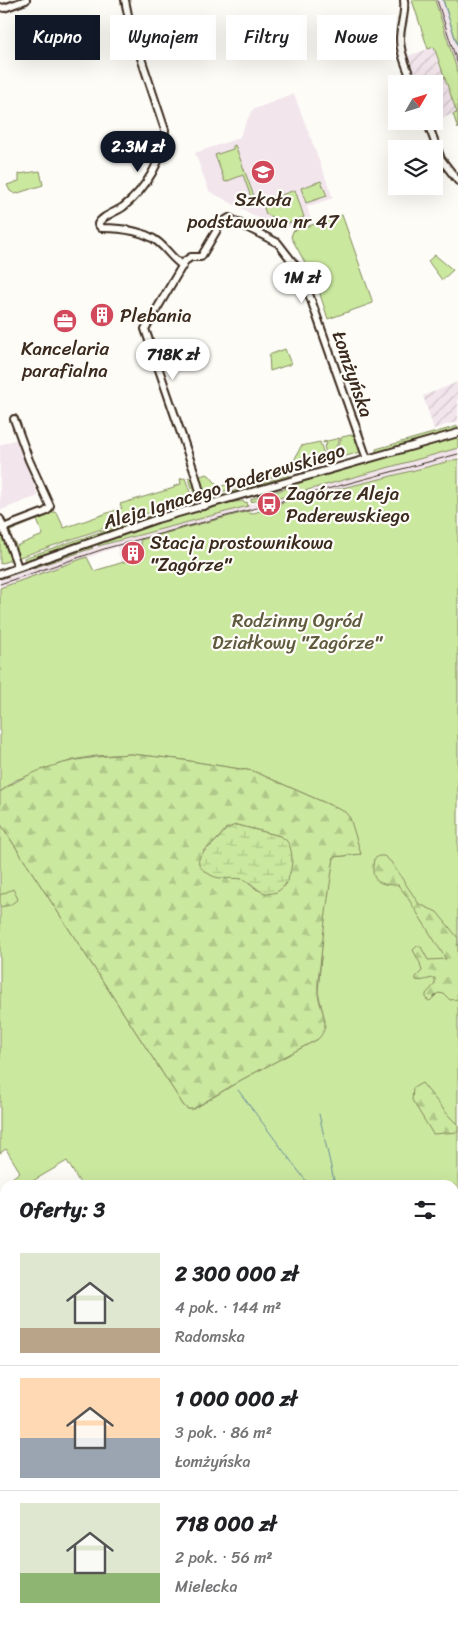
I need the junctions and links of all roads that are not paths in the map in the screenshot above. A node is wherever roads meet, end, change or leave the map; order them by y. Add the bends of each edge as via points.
1 (26, 0) edge
2 (125, 0) edge
3 (404, 0) edge
4 (0, 7) edge
5 (410, 75) edge
6 (430, 130) edge
7 (458, 181) edge
8 (183, 266) junction
9 (14, 420) dead end
10 (458, 433) edge
11 (368, 459) junction
12 (204, 506) junction
13 (0, 519) edge
14 (4, 528) junction
15 (18, 567) junction
16 (0, 574) edge

1 - 4 street
2 - 8 street via 130,25 165,130 165,140 159,158 133,198 98,224 101,228 130,231 151,238
3 - 5 street via 400,41
6 - 7 street via 441,160
8 - 11 street, Łomżyńska via 188,258 201,256 221,223 229,218 282,246 305,281
8 - 12 street via 145,329
9 - 14 street via 50,506 45,512
10 - 11 street, Aleja Ignacego Paderewskiego
11 - 12 street, Aleja Ignacego Paderewskiego
12 - 15 street, Aleja Ignacego Paderewskiego
13 - 14 street
14 - 15 street
15 - 16 street, Aleja Ignacego Paderewskiego

